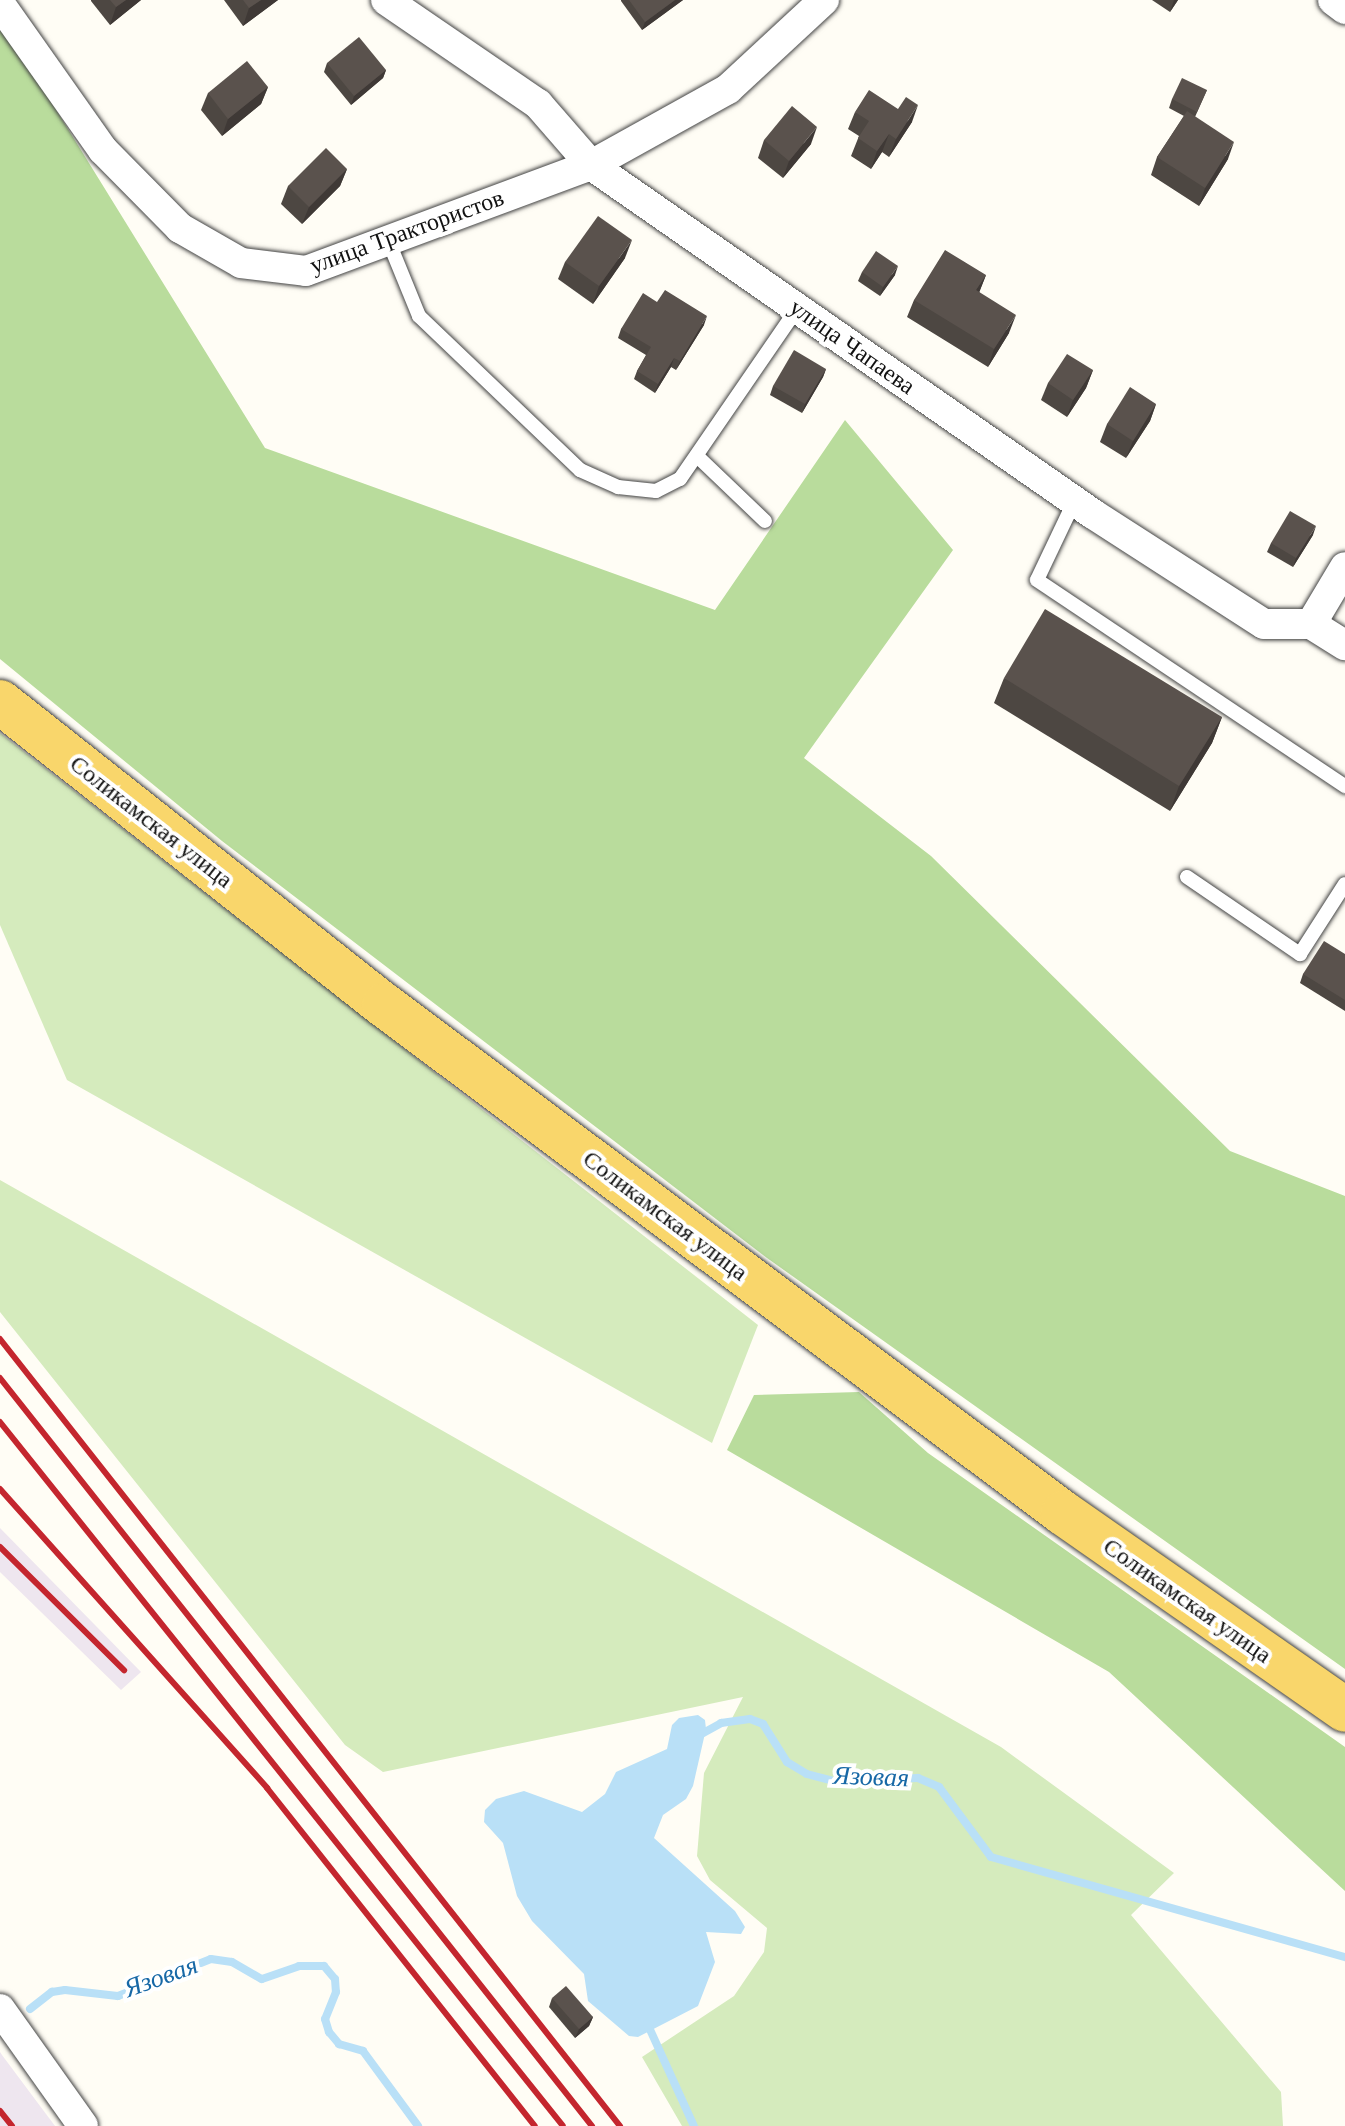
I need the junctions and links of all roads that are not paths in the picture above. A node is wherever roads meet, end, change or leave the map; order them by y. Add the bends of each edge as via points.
1 (386, 0) edge
2 (824, 0) edge
3 (1333, 0) edge
4 (0, 4) edge
5 (1345, 9) edge
6 (591, 165) junction
7 (388, 240) junction
8 (797, 309) junction
9 (697, 456) junction
10 (1074, 502) junction
11 (765, 521) dead end
12 (1345, 567) edge
13 (1311, 624) junction
14 (1345, 645) edge
15 (0, 702) edge
16 (1345, 786) edge
17 (1187, 877) dead end
18 (1345, 884) edge
19 (1345, 1710) edge
20 (0, 2009) edge
21 (83, 2126) edge

1 - 6 street, улица Чапаева via 538,104
2 - 6 street, улица Трактористов via 728,89
3 - 5 street
4 - 7 street, улица Трактористов via 103,150 180,228 241,263 306,271
6 - 7 street, улица Трактористов
6 - 8 street, улица Чапаева
7 - 9 lane via 419,316 580,470 618,487 656,491 680,479
8 - 9 lane
8 - 10 street, улица Чапаева
9 - 11 lane
10 - 13 street, улица Чапаева via 1264,624
10 - 16 lane via 1037,580
12 - 13 street
13 - 14 street
15 - 19 main road, Соликамская улица via 421,1034 1063,1513
17 - 18 lane via 1300,954
20 - 21 street

